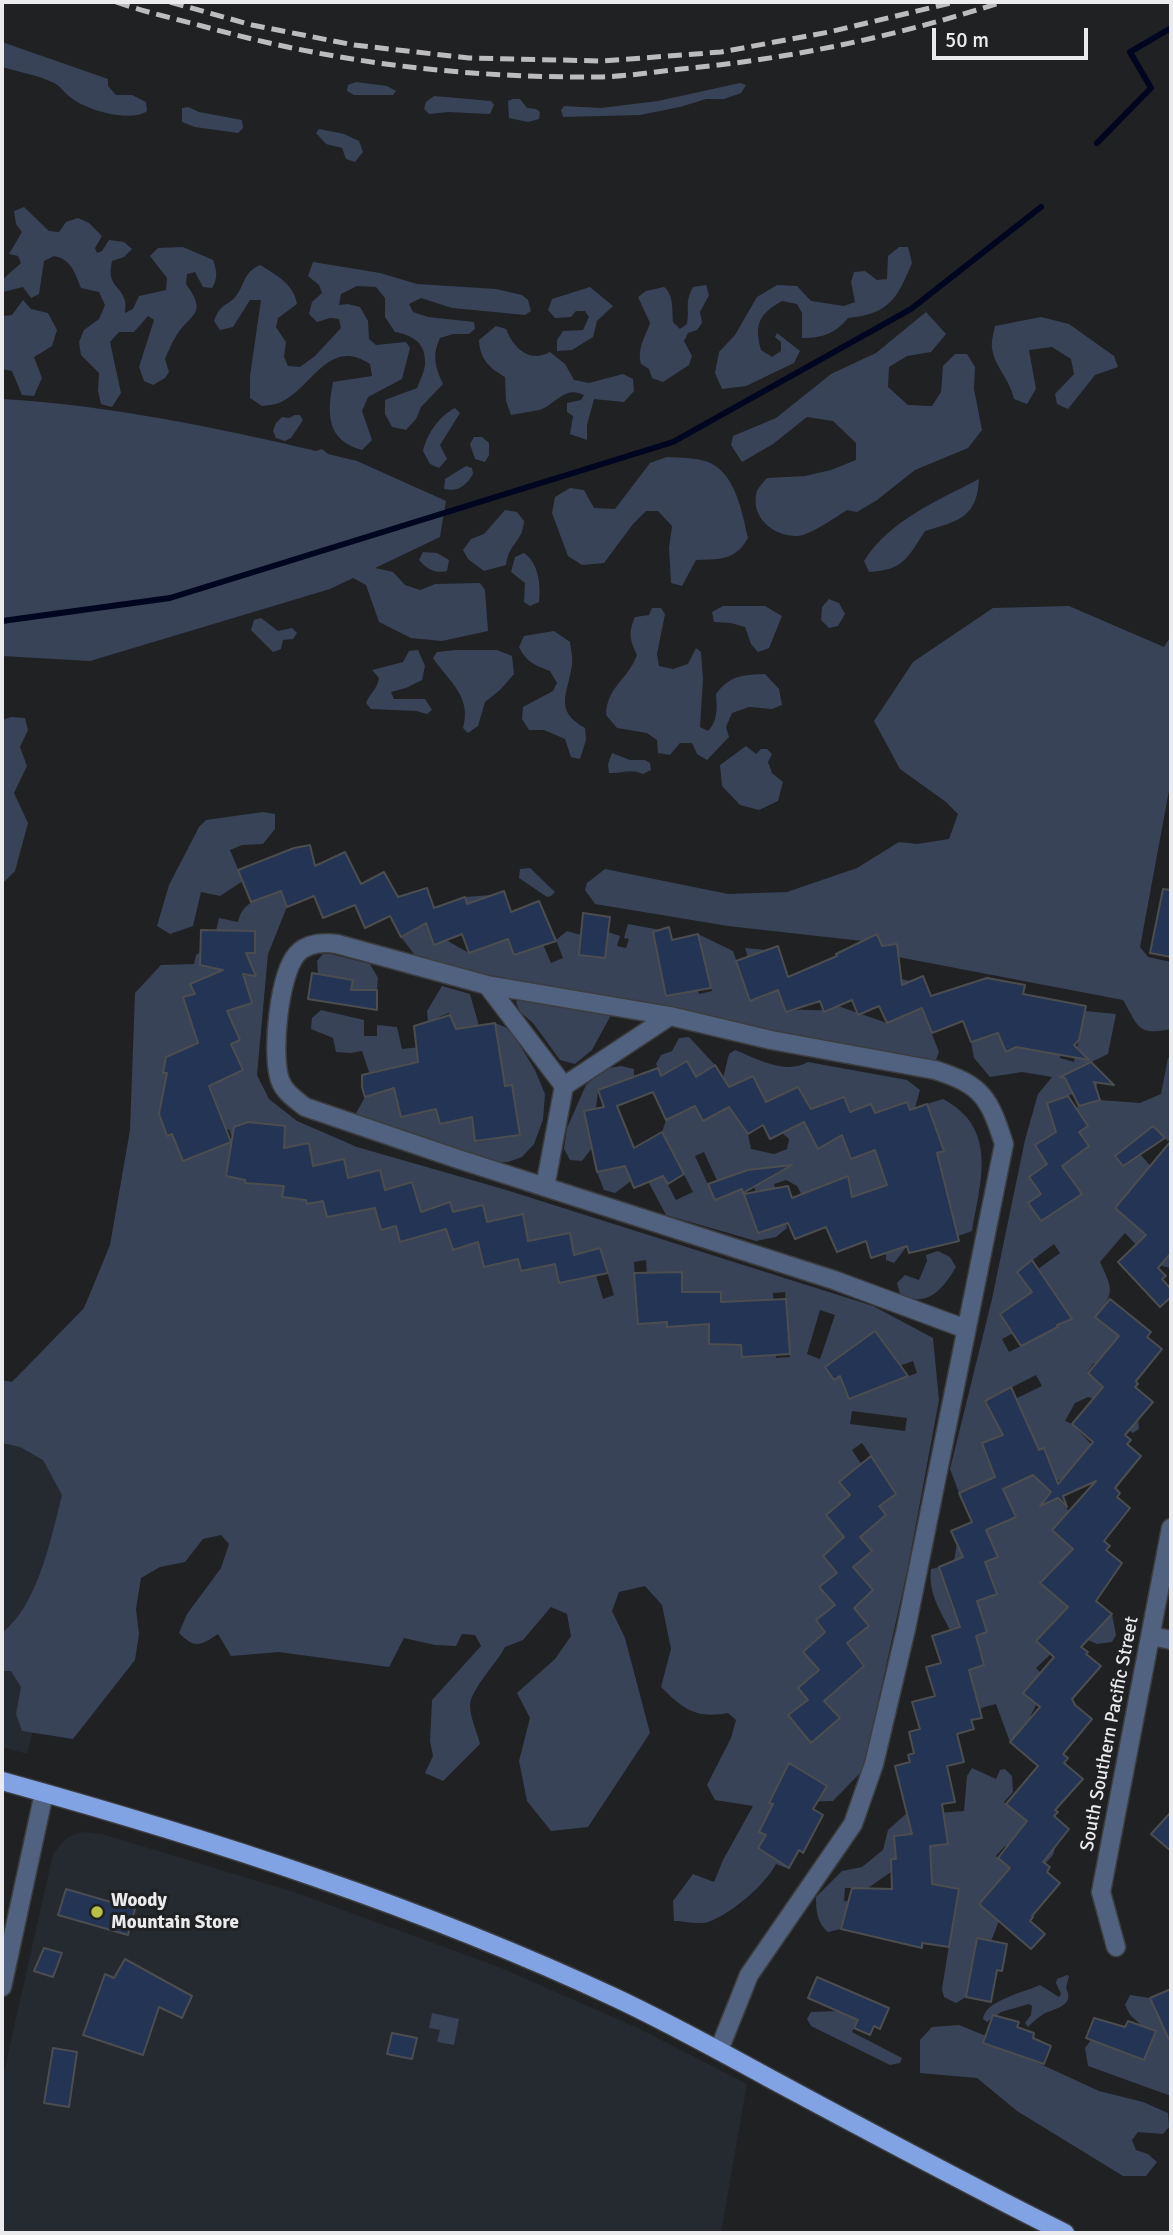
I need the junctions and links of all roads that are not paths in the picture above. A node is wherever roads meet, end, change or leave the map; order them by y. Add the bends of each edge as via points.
1 (487, 985) junction
2 (670, 1016) junction
3 (564, 1086) junction
4 (545, 1187) junction
5 (966, 1329) junction
6 (1171, 1528) edge
7 (1152, 1636) junction
8 (1171, 1640) edge
9 (2, 1781) edge
10 (44, 1793) junction
11 (1116, 1947) dead end
12 (2, 1987) edge
13 (719, 2050) junction
14 (1065, 2233) edge

1 - 2 street
1 - 3 street
1 - 4 street via 337,944 312,945 298,952 290,965 278,1020 275,1060 280,1082 290,1096 313,1110
2 - 3 street
2 - 5 street via 934,1070 981,1092 994,1113 1003,1144
3 - 4 street
4 - 5 street via 834,1280
5 - 13 street via 874,1765 853,1824 749,1975
6 - 7 street, South Southern Pacific Street
7 - 8 street
7 - 11 street, South Southern Pacific Street via 1101,1892
9 - 10 main road
10 - 12 street
10 - 13 main road via 249,1854 449,1925
13 - 14 main road

